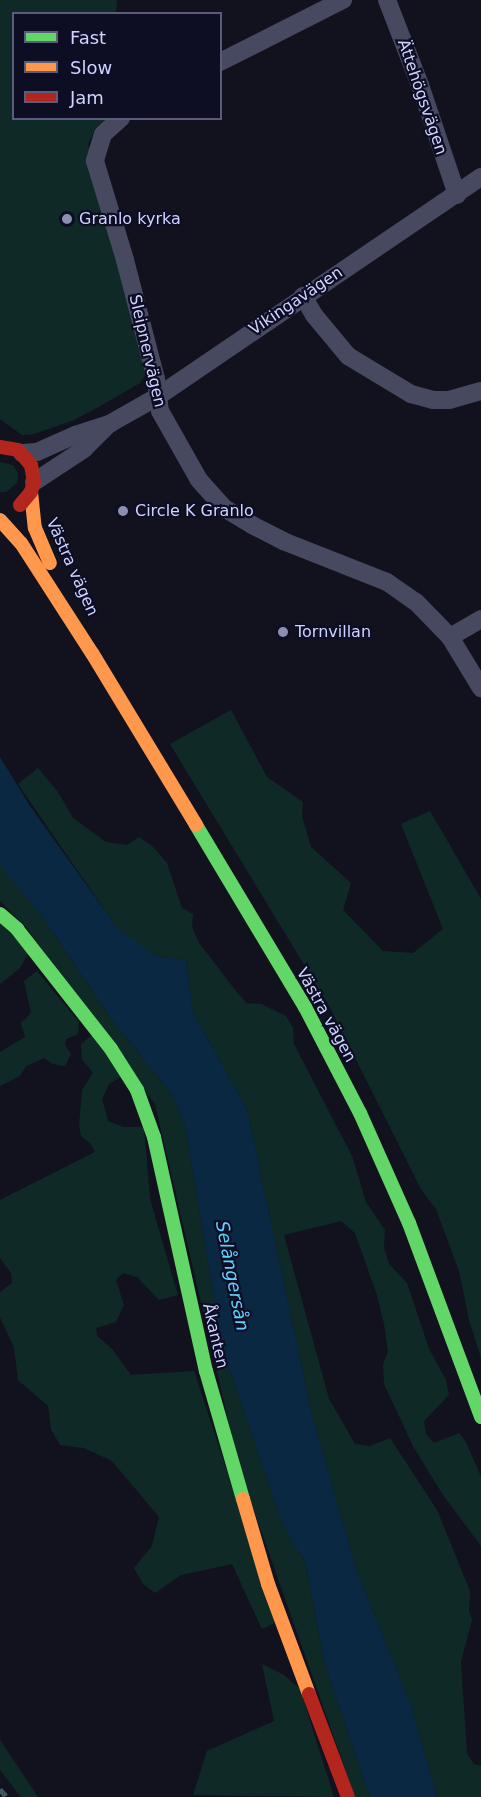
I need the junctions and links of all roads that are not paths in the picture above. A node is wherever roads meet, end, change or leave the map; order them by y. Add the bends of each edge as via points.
1 (344, 0) edge
2 (387, 0) edge
3 (222, 61) edge
4 (119, 120) edge
5 (481, 177) edge
6 (457, 195) junction
7 (303, 296) junction
8 (481, 391) edge
9 (157, 397) junction
10 (111, 423) junction
11 (8, 447) edge
12 (33, 487) junction
13 (0, 511) edge
14 (0, 520) edge
15 (481, 619) edge
16 (450, 637) junction
17 (92, 652) junction
18 (481, 688) edge
19 (0, 914) edge
20 (481, 1417) edge
21 (348, 1797) edge

1 - 3 street
2 - 6 street, Ättehögsvägen
4 - 9 street, Sleipnervägen via 103,134 95,161 125,260 156,379
5 - 6 street, Vikingavägen
6 - 7 street, Vikingavägen
7 - 8 street via 348,356 402,390 433,400
7 - 9 street, Vikingavägen
9 - 10 street, Vikingavägen
9 - 16 street, Sleipnervägen via 163,421 199,480 224,508 283,541 387,582 416,602
10 - 11 street, Vikingavägen via 38,452
10 - 12 street, Vikingavägen
11 - 12 street, Västra vägen via 31,465
12 - 13 street via 22,504
12 - 17 street, Västra vägen via 36,532
14 - 17 street, Västra vägen via 21,543
15 - 16 street
16 - 18 street, Sleipnervägen
17 - 20 street, Västra vägen via 305,1007 360,1113 409,1223
19 - 21 street, Åkanten via 17,929 111,1049 137,1090 154,1137 206,1371 268,1584

